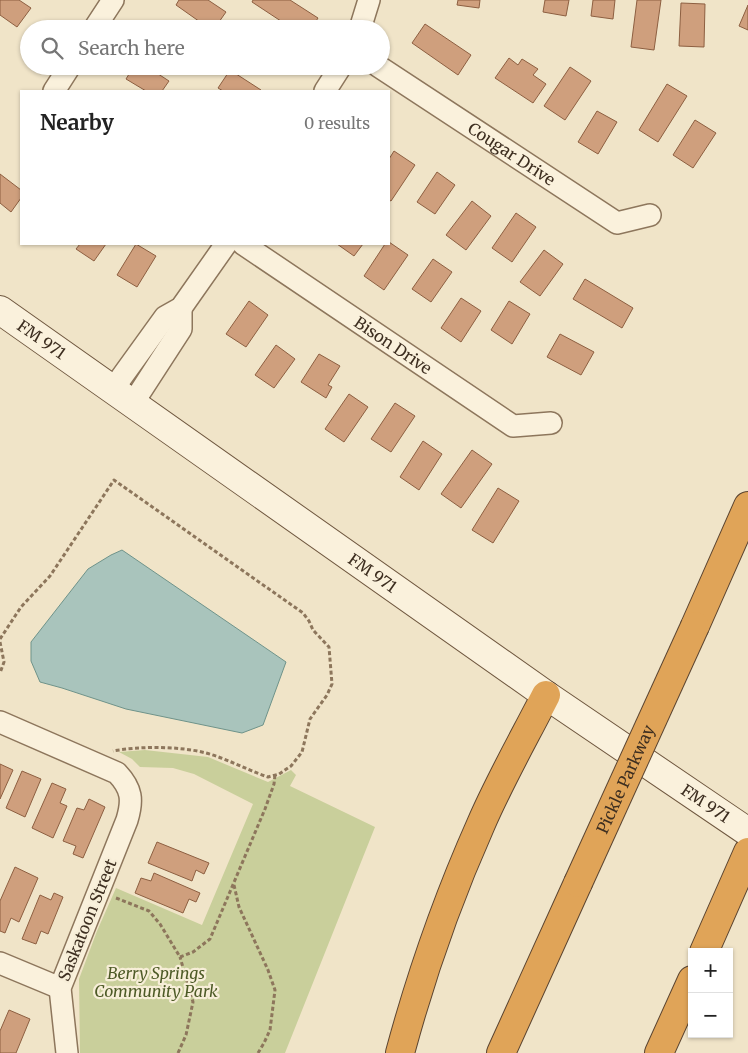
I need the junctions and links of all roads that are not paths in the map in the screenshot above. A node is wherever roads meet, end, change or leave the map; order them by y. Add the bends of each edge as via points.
1 (113, 0) edge
2 (369, 0) edge
3 (100, 20) edge
4 (363, 20) edge
5 (390, 74) edge
6 (64, 75) edge
7 (335, 75) edge
8 (55, 90) edge
9 (326, 90) edge
10 (650, 215) dead end
11 (225, 245) edge
12 (244, 245) edge
13 (0, 310) edge
14 (123, 396) junction
15 (551, 423) dead end
16 (748, 506) edge
17 (546, 695) junction
18 (0, 722) edge
19 (748, 832) edge
20 (748, 852) edge
21 (706, 948) edge
22 (0, 963) edge
23 (60, 988) junction
24 (688, 989) edge
25 (67, 1053) edge
26 (400, 1053) edge
27 (501, 1053) edge
28 (659, 1053) edge

1 - 3 street
2 - 4 street
5 - 10 street, Cougar Drive via 617,223
6 - 8 street
7 - 9 street
11 - 14 street via 181,308 164,317
12 - 15 street, Bison Drive via 513,426
13 - 14 main road, FM 971 / FM 971
14 - 17 main road, FM 971 / FM 971
16 - 27 highway, Pickle Parkway, bridge
17 - 19 main road, FM 971 / FM 971
17 - 26 highway via 481,823 442,922
18 - 23 street, Saskatoon Street via 117,773 130,790 131,806 127,820
20 - 21 highway
22 - 23 street
23 - 25 street, Saskatoon Street
24 - 28 highway

